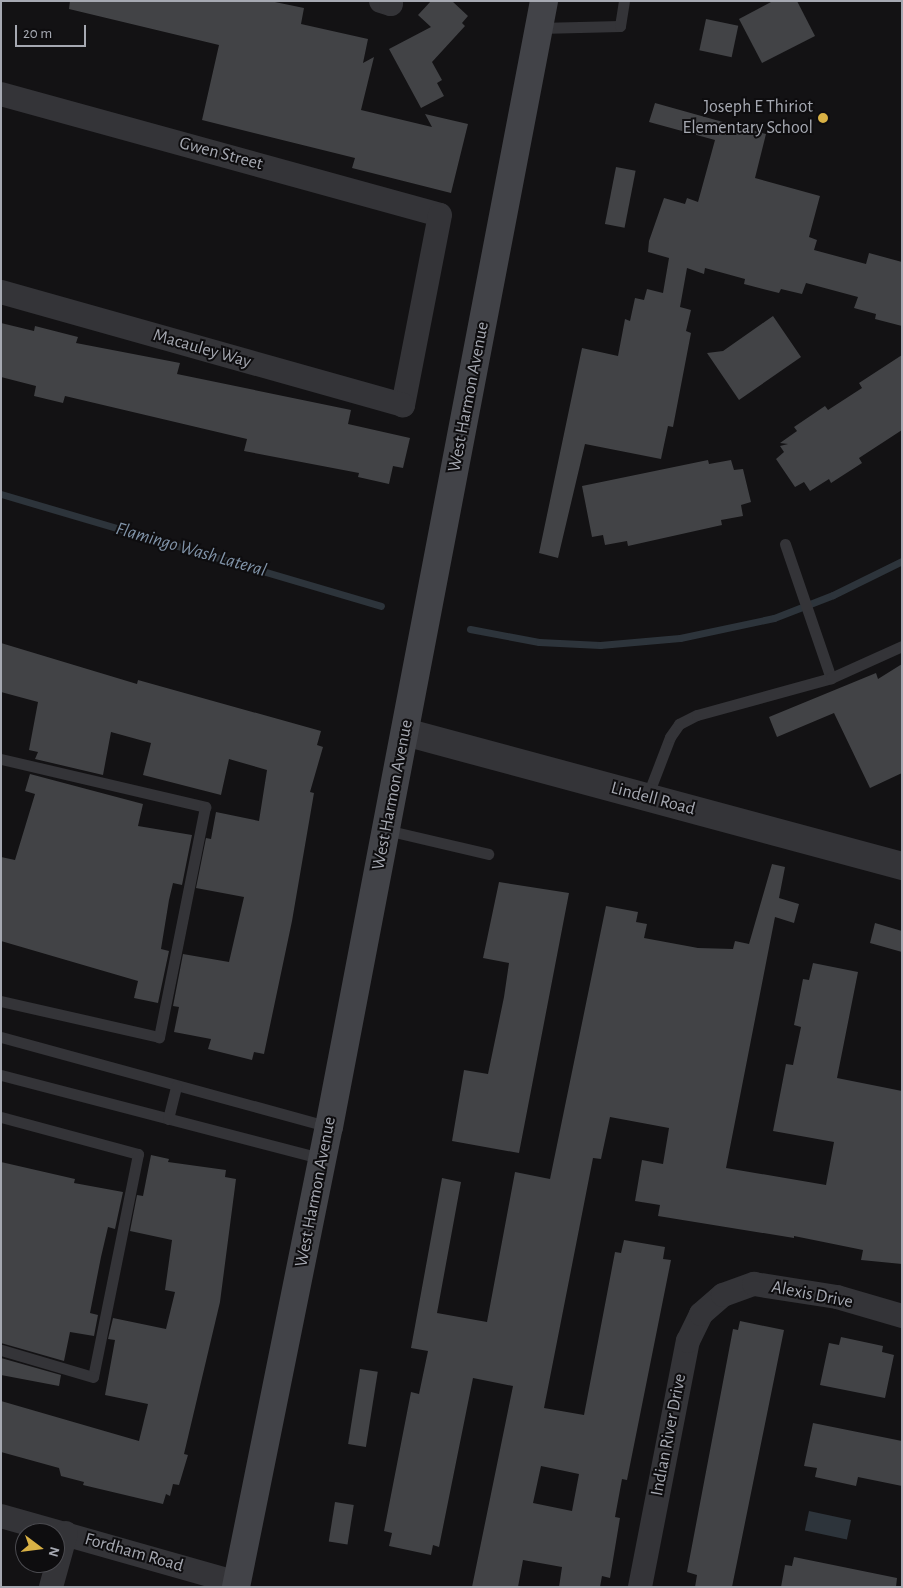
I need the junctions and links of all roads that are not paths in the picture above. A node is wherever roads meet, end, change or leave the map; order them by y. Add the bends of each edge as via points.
1 (381, 1) edge
2 (391, 1) edge
3 (544, 1) edge
4 (624, 1) edge
5 (539, 28) junction
6 (1, 94) edge
7 (1, 292) edge
8 (403, 405) joint
9 (785, 544) dead end
10 (902, 646) edge
11 (831, 678) junction
12 (405, 732) junction
13 (1, 759) edge
14 (646, 797) junction
15 (386, 830) junction
16 (488, 854) dead end
17 (902, 866) edge
18 (1, 1001) edge
19 (1, 1037) edge
20 (1, 1075) edge
21 (176, 1086) junction
22 (1, 1117) edge
23 (168, 1119) junction
24 (329, 1127) junction
25 (323, 1159) junction
26 (723, 1295) joint
27 (902, 1316) edge
28 (1, 1350) edge
29 (1, 1516) edge
30 (66, 1533) junction
31 (236, 1585) edge
32 (52, 1587) edge
33 (640, 1587) edge

1 - 2 street via 391,4
3 - 5 main road, West Harmon Avenue
4 - 5 lane via 620,26
5 - 12 main road, West Harmon Avenue
6 - 8 street, Gwen Street via 440,215
7 - 8 street, Macauley Way
9 - 11 lane
10 - 11 lane
11 - 14 lane via 700,714 679,724 670,737
12 - 14 street, Lindell Road
12 - 15 main road, West Harmon Avenue
13 - 18 lane via 205,807 159,1037
14 - 17 street, Lindell Road
15 - 16 lane
15 - 24 main road, West Harmon Avenue
19 - 21 lane
20 - 23 lane
21 - 23 lane
21 - 24 lane
22 - 28 lane via 138,1154 93,1377
23 - 25 lane
24 - 25 main road, West Harmon Avenue
25 - 31 main road, West Harmon Avenue
26 - 27 street, Alexis Drive via 754,1284 837,1297
26 - 33 street, Indian River Drive via 702,1314 688,1340
29 - 30 street, Fordham Road
30 - 31 street, Fordham Road
30 - 32 street

